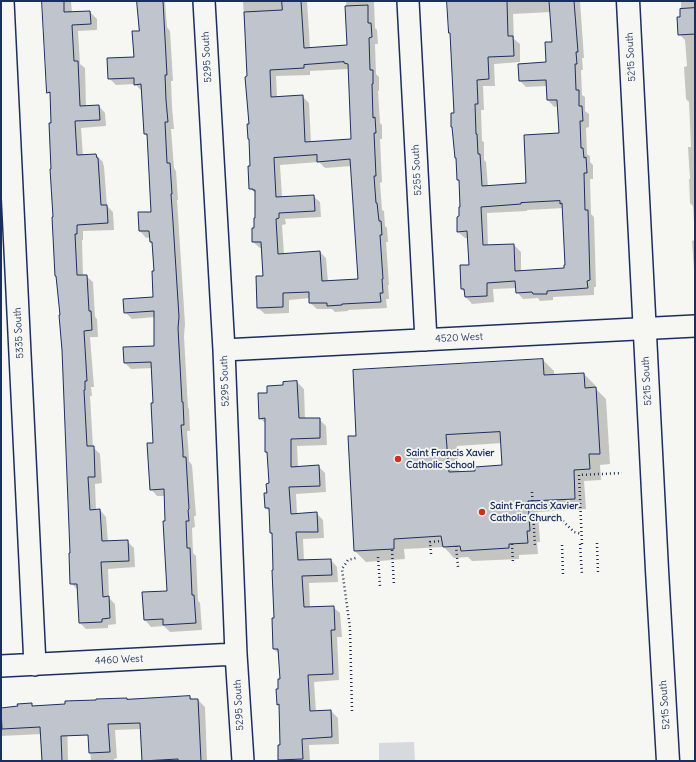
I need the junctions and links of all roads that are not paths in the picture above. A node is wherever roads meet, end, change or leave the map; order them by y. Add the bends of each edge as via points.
1 (3, 1) edge
2 (204, 1) edge
3 (408, 1) edge
4 (628, 1) edge
5 (695, 326) edge
6 (645, 328) junction
7 (426, 340) junction
8 (224, 350) junction
9 (236, 654) junction
10 (36, 665) junction
11 (1, 666) edge
12 (243, 761) edge
13 (668, 761) edge

1 - 10 street, 5335 South
2 - 8 street, 5295 South
3 - 7 street, 5255 South
4 - 6 street, 5215 South
5 - 6 street, 4520 West
6 - 7 street, 4520 West
6 - 13 street, 5215 South
7 - 8 street, 4520 West
8 - 9 street, 5295 South
9 - 10 street, 4460 West
9 - 12 street, 5295 South
10 - 11 street, 4460 West

